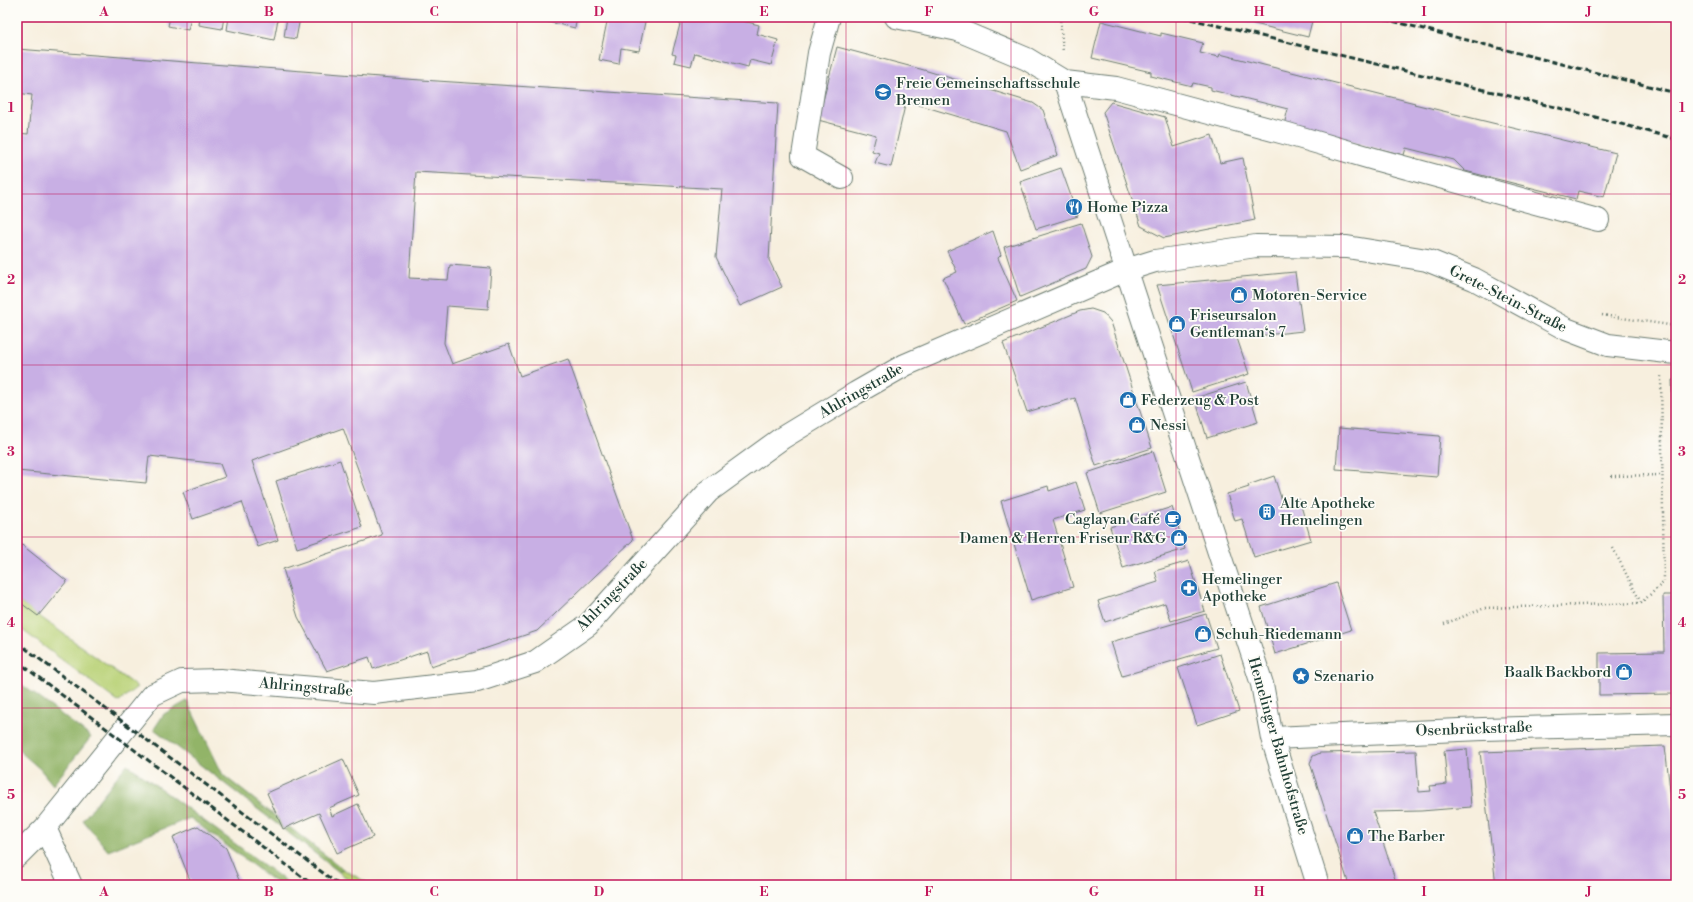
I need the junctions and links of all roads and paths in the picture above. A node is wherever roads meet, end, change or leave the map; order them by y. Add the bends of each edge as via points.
1 (829, 17) edge
2 (896, 17) edge
3 (1065, 82) junction
4 (842, 178) dead end
5 (1598, 220) dead end
6 (1126, 270) junction
7 (1668, 352) edge
8 (1662, 475) junction
9 (1611, 476) dead end
10 (1613, 548) dead end
11 (1641, 603) junction
12 (1444, 624) dead end
13 (1676, 724) edge
14 (1272, 738) junction
15 (45, 828) junction
16 (17, 856) edge
17 (70, 885) edge
18 (1318, 885) edge

1 - 4 street via 820,53 803,156
2 - 3 street via 958,30 1027,59
3 - 5 street via 1116,88
3 - 6 street, Hemelinger Bahnhofstraße
6 - 7 street, Grete-Stein-Straße via 1155,261 1256,246 1347,247 1427,260 1474,279 1566,329 1608,345
6 - 14 street, Hemelinger Bahnhofstraße via 1262,684
6 - 15 street, Ahlringstraße via 905,365 782,438 709,491 588,625 535,662 477,682 374,693 220,680 182,681 152,696
7 - 8 path
8 - 9 path
8 - 11 path via 1664,582
10 - 11 path
11 - 12 path via 1485,608
13 - 14 street, Osenbrückstraße
14 - 18 street, Hemelinger Bahnhofstraße
15 - 16 street, Ahlringstraße
15 - 17 street

